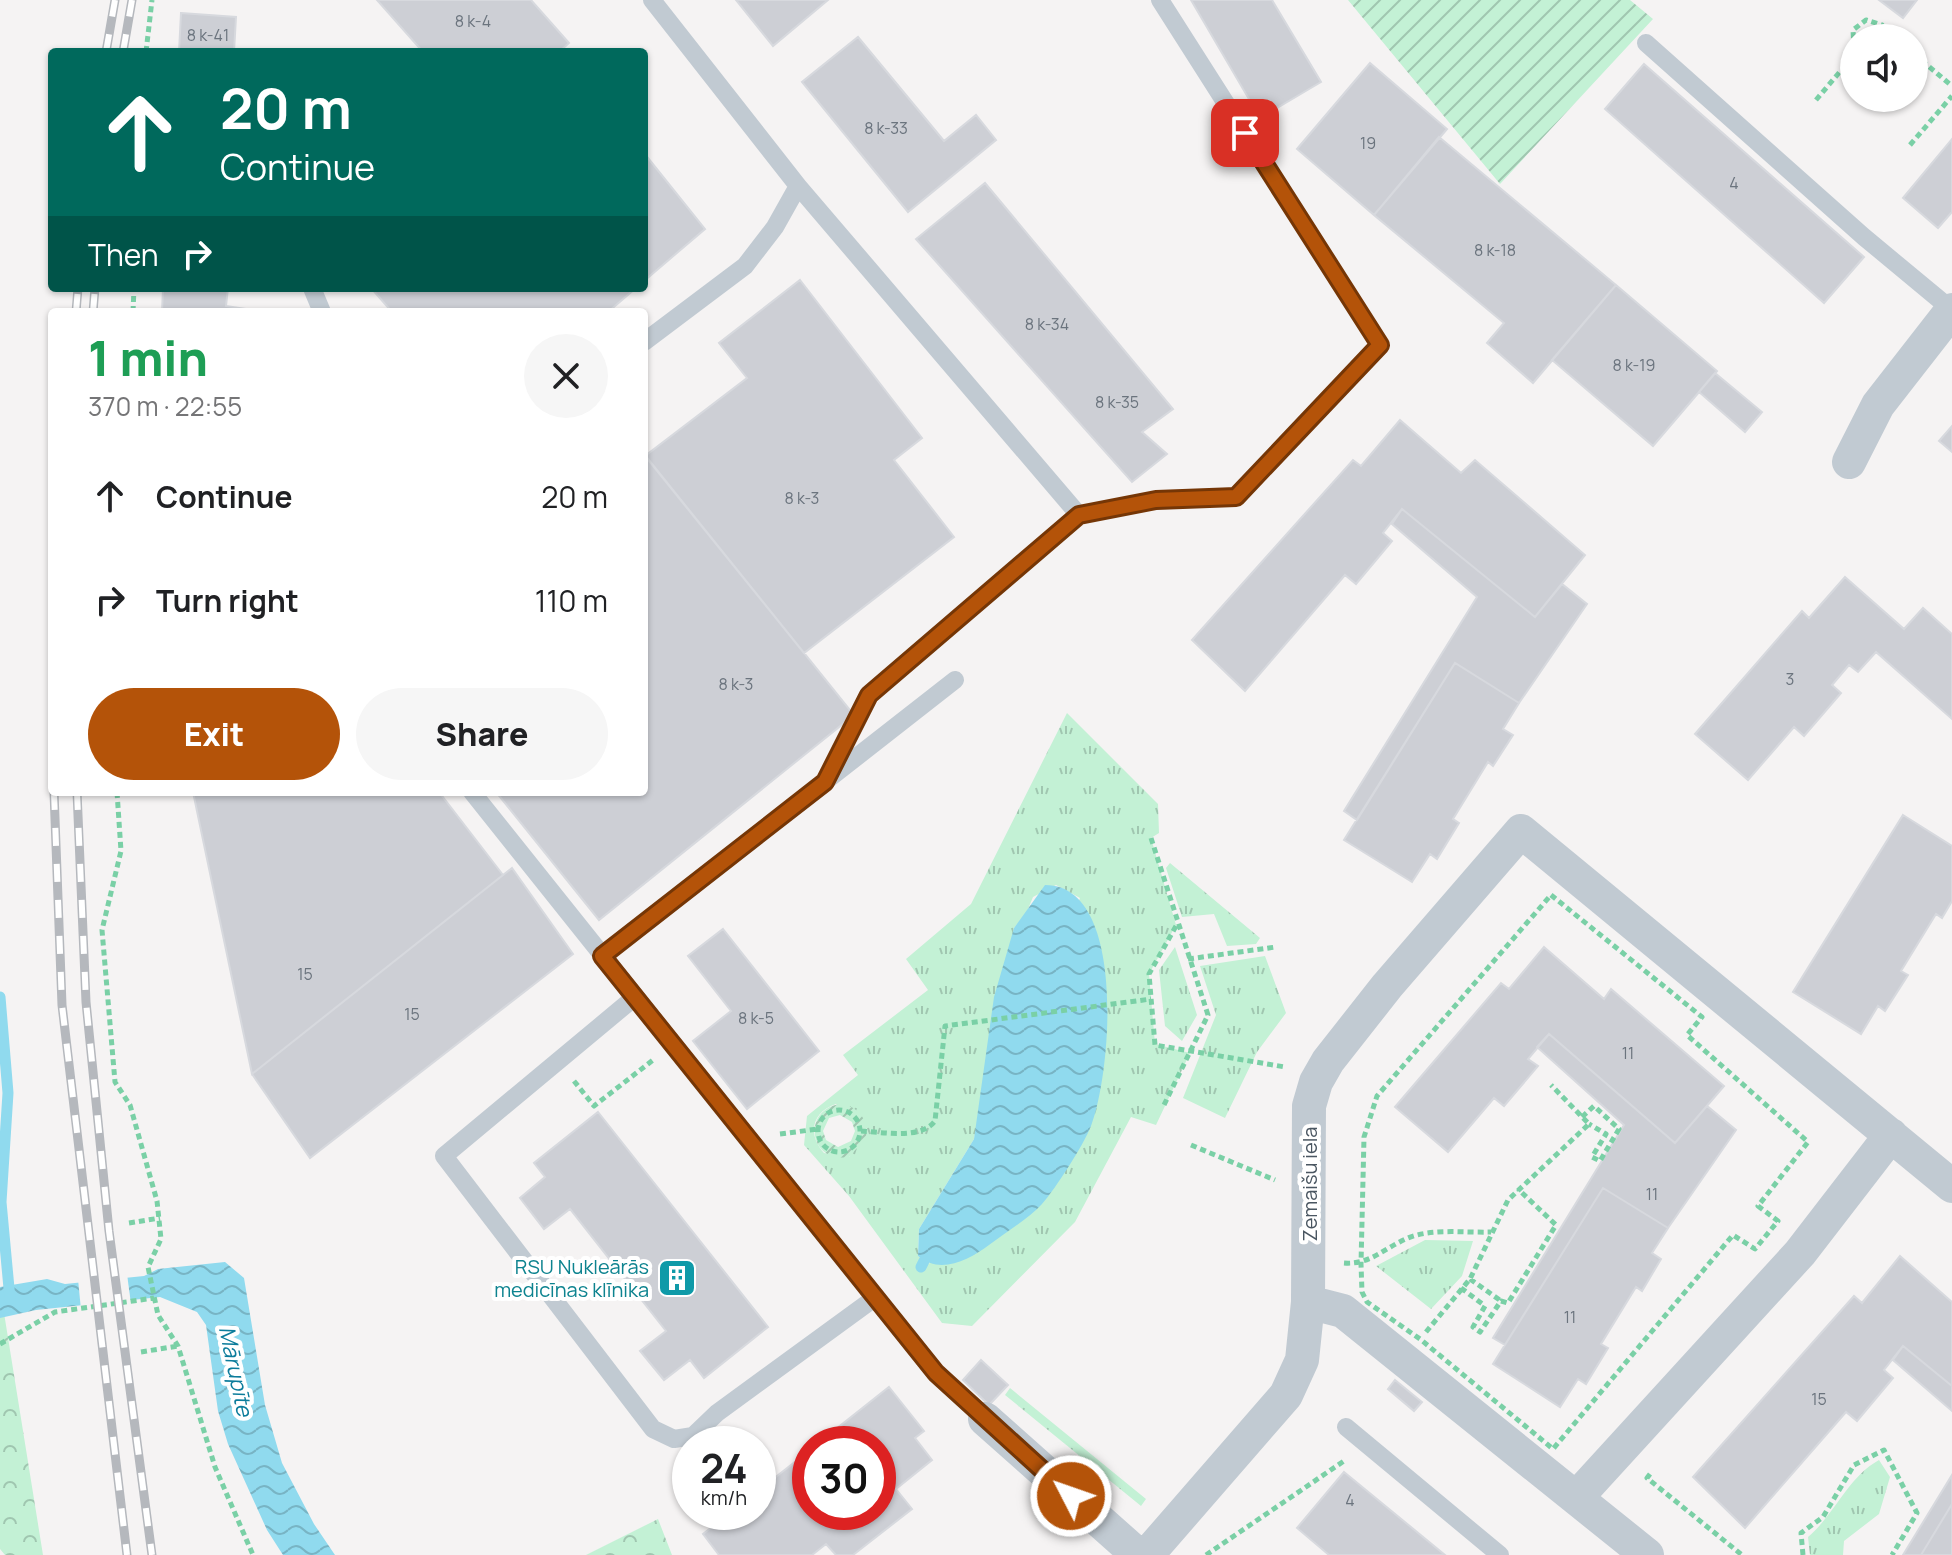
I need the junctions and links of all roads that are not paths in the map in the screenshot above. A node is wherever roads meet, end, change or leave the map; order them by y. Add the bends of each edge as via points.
1 (652, 0) edge
2 (1160, 0) edge
3 (1646, 43) dead end
4 (798, 186) junction
5 (1952, 310) edge
6 (648, 339) edge
7 (1849, 462) dead end
8 (1079, 515) junction
9 (955, 680) dead end
10 (825, 782) junction
11 (475, 796) edge
12 (602, 956) junction
13 (635, 997) junction
14 (1891, 1135) junction
15 (1952, 1186) edge
16 (876, 1297) junction
17 (1308, 1302) junction
18 (985, 1419) joint
19 (1346, 1427) dead end
20 (1577, 1497) junction
21 (1138, 1555) edge
22 (1147, 1555) edge
23 (1500, 1555) edge
24 (1647, 1555) edge

1 - 4 lane
2 - 8 lane via 1380,345 1236,497 1156,500
3 - 5 lane
4 - 6 lane via 745,266
4 - 8 lane
5 - 7 street via 1878,405
8 - 10 lane via 869,695
9 - 10 lane
10 - 12 lane
11 - 12 lane
12 - 13 lane
13 - 16 lane
13 - 16 lane via 444,1156 653,1429 674,1439 693,1436
14 - 15 street
14 - 17 street, Zemaišu iela via 1521,831 1387,986 1316,1082 1309,1106
14 - 20 street via 1800,1253
16 - 18 lane via 936,1373
17 - 20 street via 1343,1311
17 - 22 street, Zemaišu iela via 1302,1360 1286,1395
18 - 21 street
19 - 23 lane
20 - 24 street

